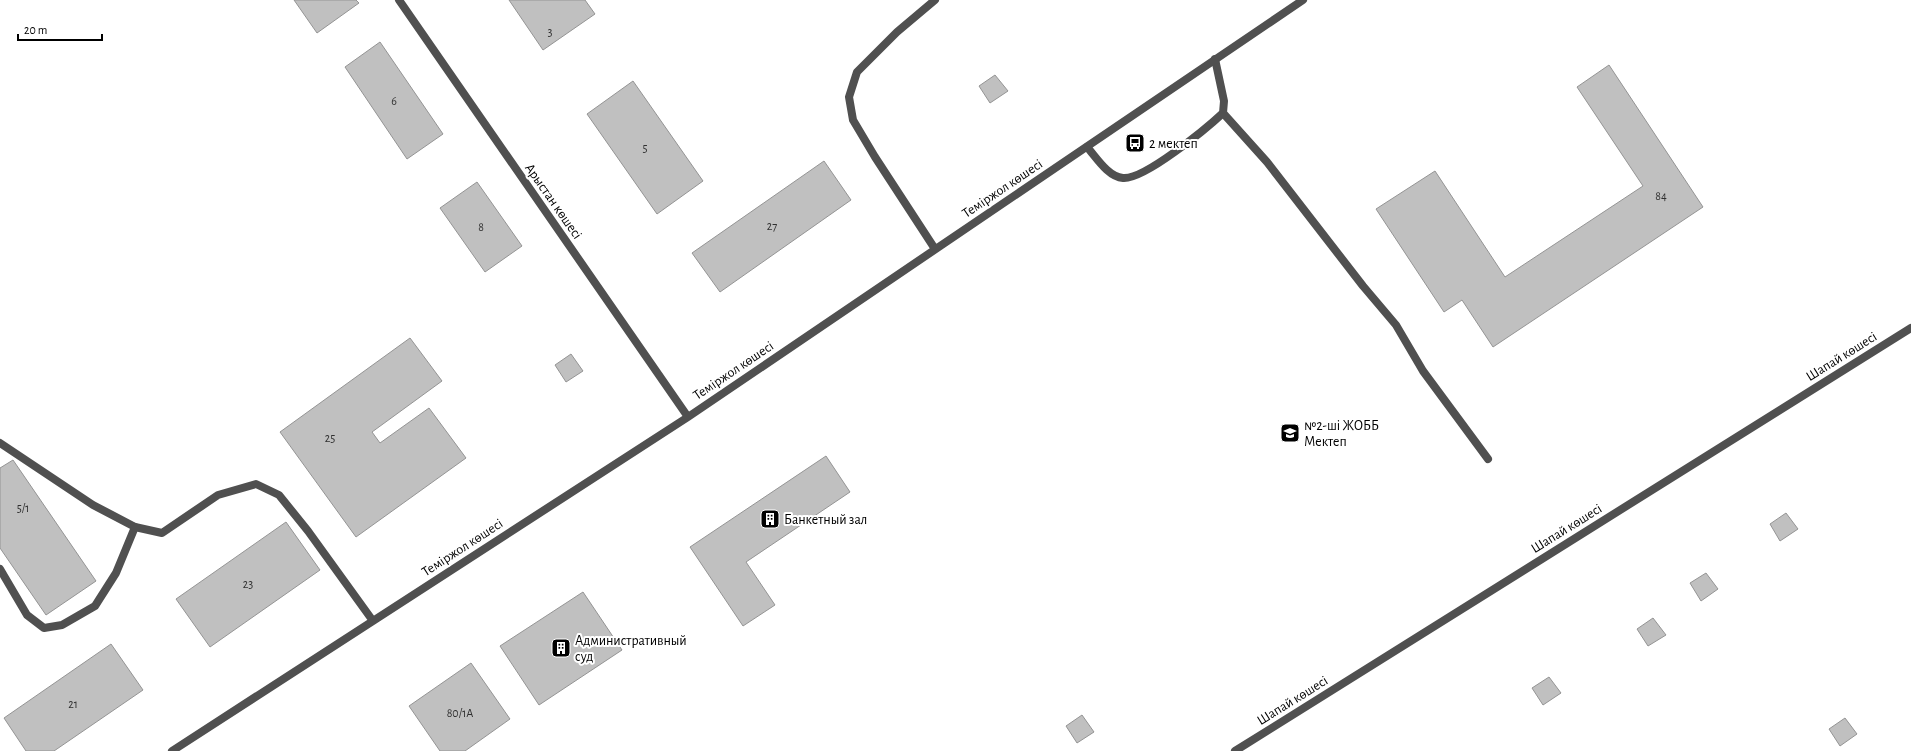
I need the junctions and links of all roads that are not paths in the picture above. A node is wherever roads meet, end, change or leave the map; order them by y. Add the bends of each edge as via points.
1 (399, 0) edge
2 (935, 0) edge
3 (1303, 0) edge
4 (1215, 59) junction
5 (1223, 113) junction
6 (1087, 147) junction
7 (935, 249) junction
8 (1911, 328) edge
9 (688, 416) junction
10 (0, 443) edge
11 (1488, 459) dead end
12 (135, 527) junction
13 (0, 569) edge
14 (372, 621) junction
15 (172, 751) edge
16 (1235, 751) edge

1 - 9 street, Арыстан көшесі
2 - 7 street via 897,32 857,72 849,97 853,120
3 - 4 street, Теміржол көшесі
4 - 5 street via 1224,101
4 - 6 street, Теміржол көшесі
5 - 6 street via 1202,132 1136,176 1123,178 1111,173
5 - 11 street via 1267,162 1396,326 1423,371
6 - 7 street, Теміржол көшесі
7 - 9 street, Теміржол көшесі
8 - 16 street, Шапай көшесі
9 - 14 street, Теміржол көшесі
10 - 12 street via 94,505
12 - 13 street via 116,572 95,606 62,625 44,628 27,615
12 - 14 street via 162,534 218,494 256,484 279,495
14 - 15 street, Теміржол көшесі

